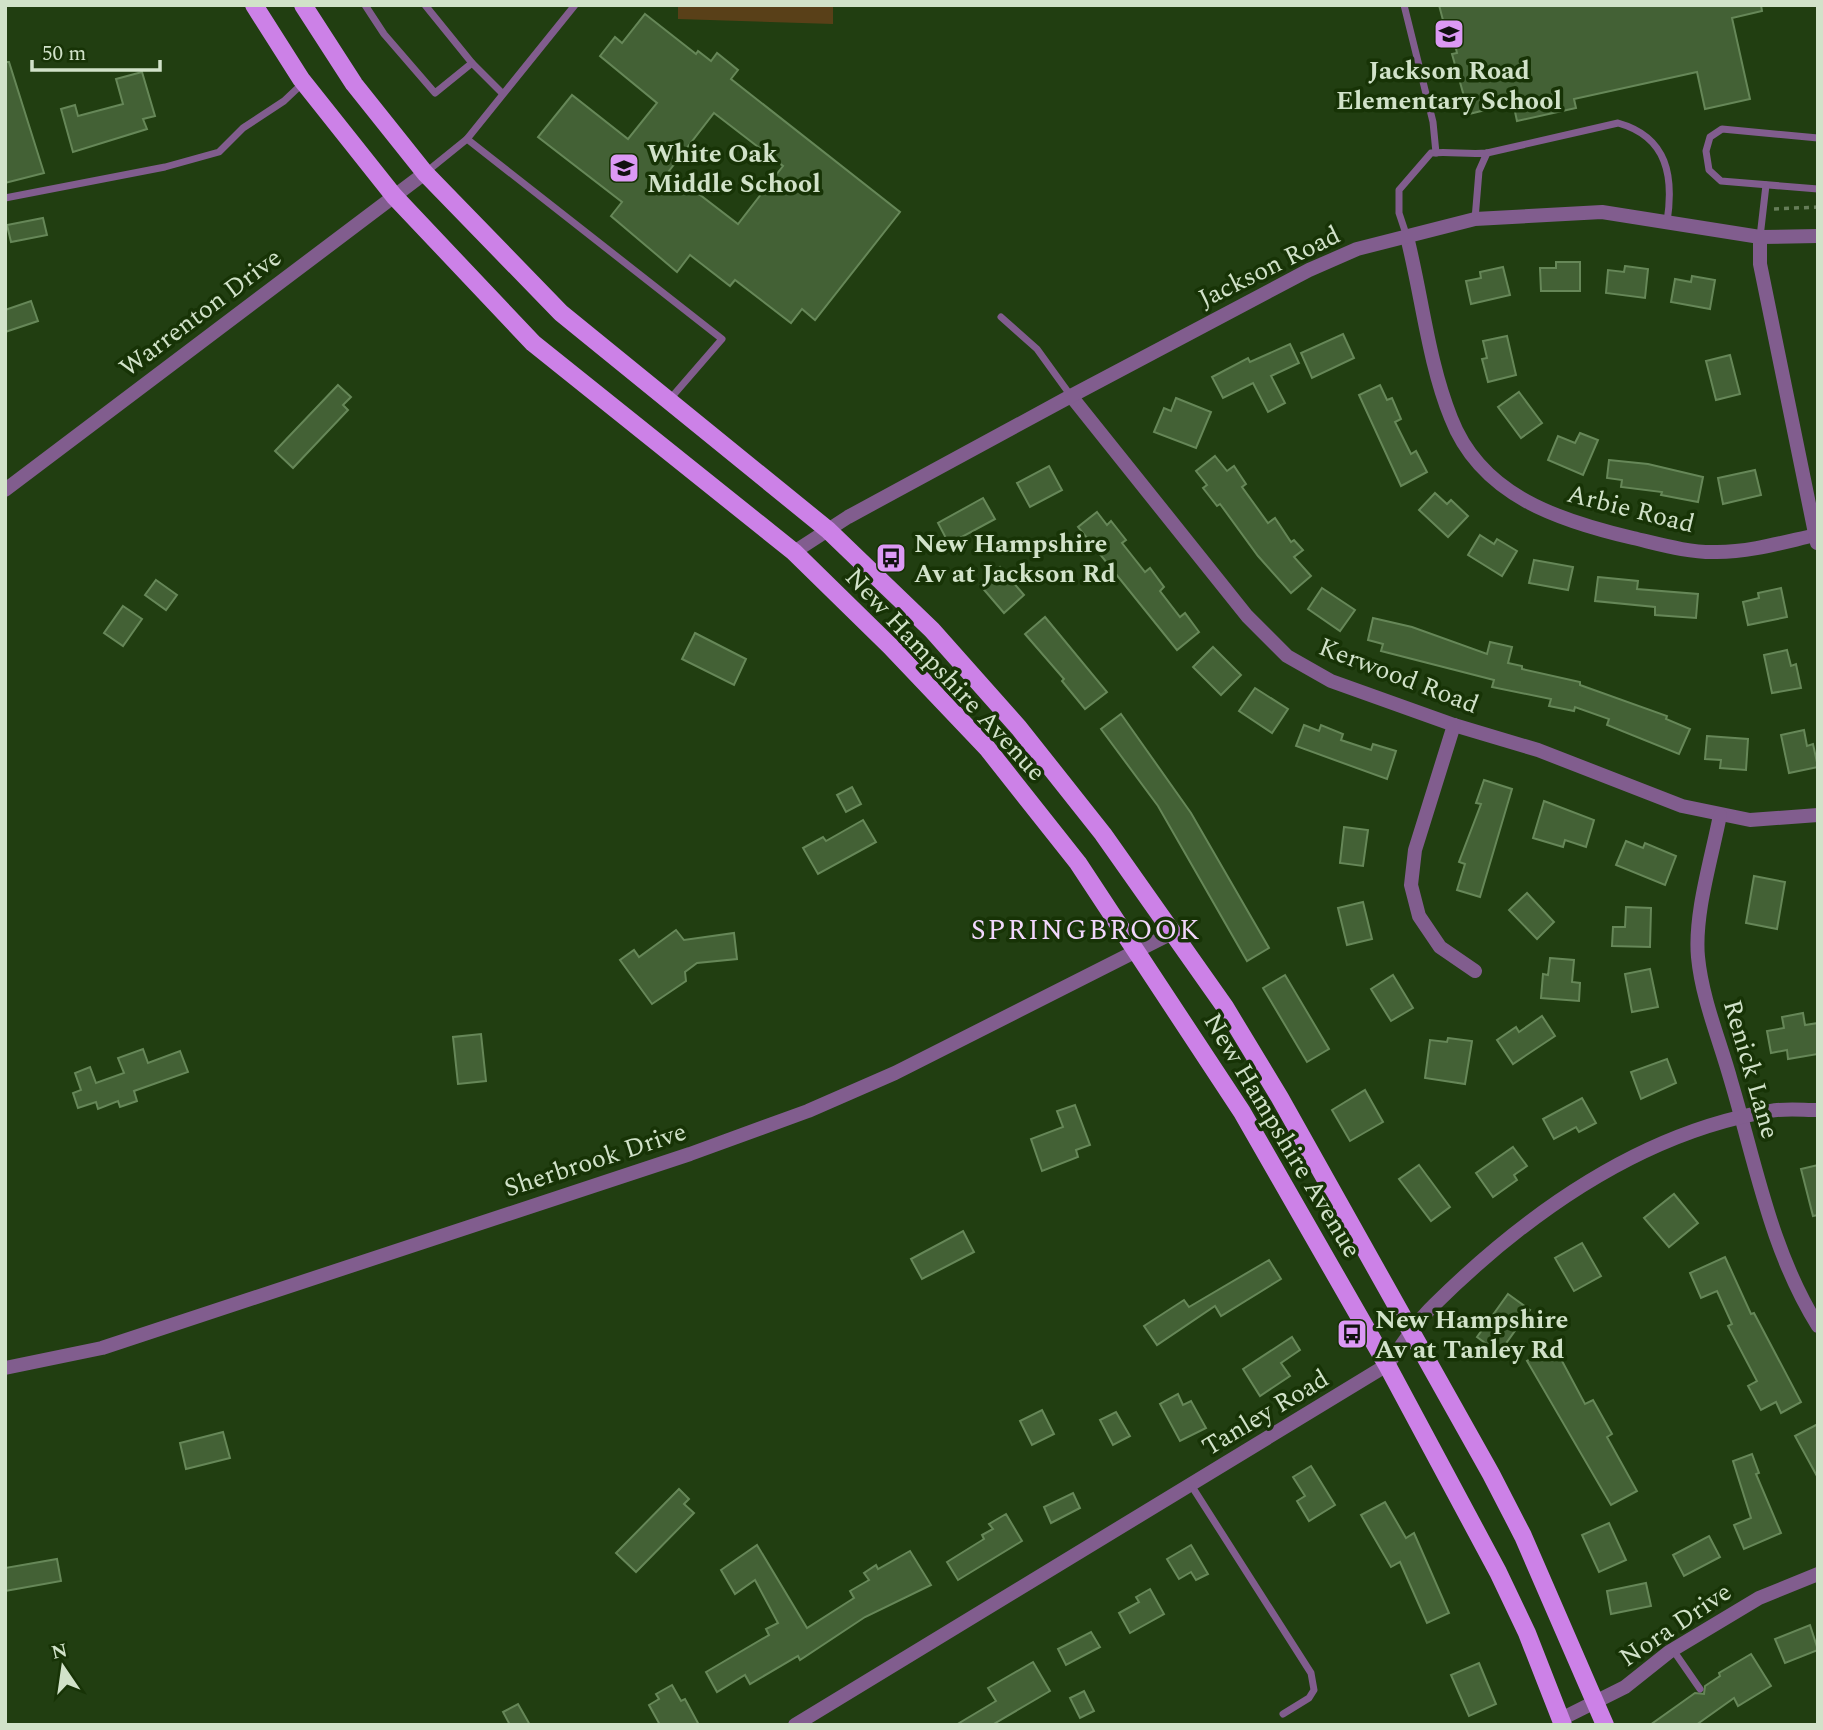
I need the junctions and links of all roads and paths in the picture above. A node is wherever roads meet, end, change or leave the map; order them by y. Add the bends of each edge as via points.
1 (254, 5) edge
2 (303, 5) edge
3 (365, 5) edge
4 (425, 5) edge
5 (575, 5) edge
6 (1404, 5) edge
7 (471, 63) junction
8 (304, 82) junction
9 (502, 93) junction
10 (1818, 138) edge
11 (467, 139) junction
12 (1436, 153) junction
13 (1488, 153) junction
14 (425, 173) junction
15 (1766, 184) junction
16 (1818, 189) edge
17 (394, 196) junction
18 (5, 198) edge
19 (1818, 207) edge
20 (1762, 210) junction
21 (1475, 219) junction
22 (1667, 222) junction
23 (1818, 236) edge
24 (1407, 237) junction
25 (1760, 237) junction
26 (1001, 317) dead end
27 (1071, 396) junction
28 (669, 399) junction
29 (5, 490) edge
30 (828, 530) junction
31 (1817, 539) edge
32 (794, 552) junction
33 (1454, 724) junction
34 (1720, 815) junction
35 (1818, 816) edge
36 (1174, 932) junction
37 (1138, 951) junction
38 (1475, 971) dead end
39 (1818, 1110) edge
40 (1742, 1117) junction
41 (1818, 1326) edge
42 (1412, 1333) junction
43 (1387, 1365) junction
44 (5, 1368) edge
45 (1191, 1486) junction
46 (1818, 1574) edge
47 (1673, 1650) junction
48 (1700, 1689) dead end
49 (1597, 1703) junction
50 (1283, 1714) dead end
51 (1562, 1722) edge
52 (795, 1725) edge
53 (1605, 1725) edge

1 - 8 main road, New Hampshire Avenue
2 - 14 main road, New Hampshire Avenue via 354,84
3 - 7 lane via 435,93
4 - 7 lane
5 - 9 lane
6 - 12 lane via 1433,122
7 - 9 lane
8 - 17 main road, New Hampshire Avenue
8 - 18 lane via 219,152
9 - 11 lane
10 - 15 lane via 1721,129 1710,137 1706,151 1709,170 1721,181
11 - 14 lane
11 - 28 lane via 722,339
12 - 13 lane
12 - 24 lane via 1419,165 1399,190 1399,213
13 - 21 lane via 1479,171
13 - 22 lane via 1618,123 1632,127 1660,151 1668,167
14 - 17 street, Warrenton Drive
14 - 28 main road, New Hampshire Avenue via 561,313
15 - 16 lane
15 - 20 lane
17 - 29 street, Warrenton Drive
17 - 32 main road, New Hampshire Avenue via 533,343
19 - 20 path
20 - 25 lane
21 - 22 street, Jackson Road via 1602,212
21 - 24 street, Jackson Road
22 - 25 street, Jackson Road
23 - 25 street, Jackson Road
24 - 27 street, Jackson Road via 1357,250 1309,270
24 - 31 street, Arbie Road via 1451,420 1474,455 1503,486 1536,509 1660,545 1716,553
25 - 31 street via 1759,264
26 - 27 lane via 1037,349
27 - 30 street, Jackson Road
27 - 33 street, Kerwood Road via 1247,617 1287,656 1331,681
28 - 30 main road, New Hampshire Avenue
30 - 32 street, Jackson Road
30 - 36 main road, New Hampshire Avenue via 932,630 1019,728
32 - 37 main road, New Hampshire Avenue via 987,748 1078,863
33 - 34 street, Kerwood Road via 1538,750 1682,806
33 - 38 street via 1415,850 1411,885 1419,916 1440,947
34 - 35 street, Kerwood Road via 1750,820
34 - 40 street, Renick Lane via 1698,956
36 - 37 street, Sherbrook Drive
36 - 42 main road, New Hampshire Avenue via 1280,1098
37 - 43 main road, New Hampshire Avenue via 1242,1112
37 - 44 street, Sherbrook Drive via 895,1073 808,1111 102,1348
39 - 40 street, Tanley Road via 1772,1110
40 - 41 street, Renick Lane via 1788,1272
40 - 42 street, Tanley Road via 1694,1129 1583,1184 1519,1231 1441,1299
42 - 43 street, Tanley Road
42 - 49 main road, New Hampshire Avenue via 1523,1536
43 - 45 street, Tanley Road
43 - 51 main road, New Hampshire Avenue via 1498,1572
45 - 50 lane via 1311,1673 1314,1690 1309,1698
45 - 52 street, Tanley Road
46 - 47 street, Nora Drive via 1759,1598
47 - 48 lane
47 - 49 street, Nora Drive
49 - 51 street, Nora Drive
49 - 53 main road, New Hampshire Avenue

